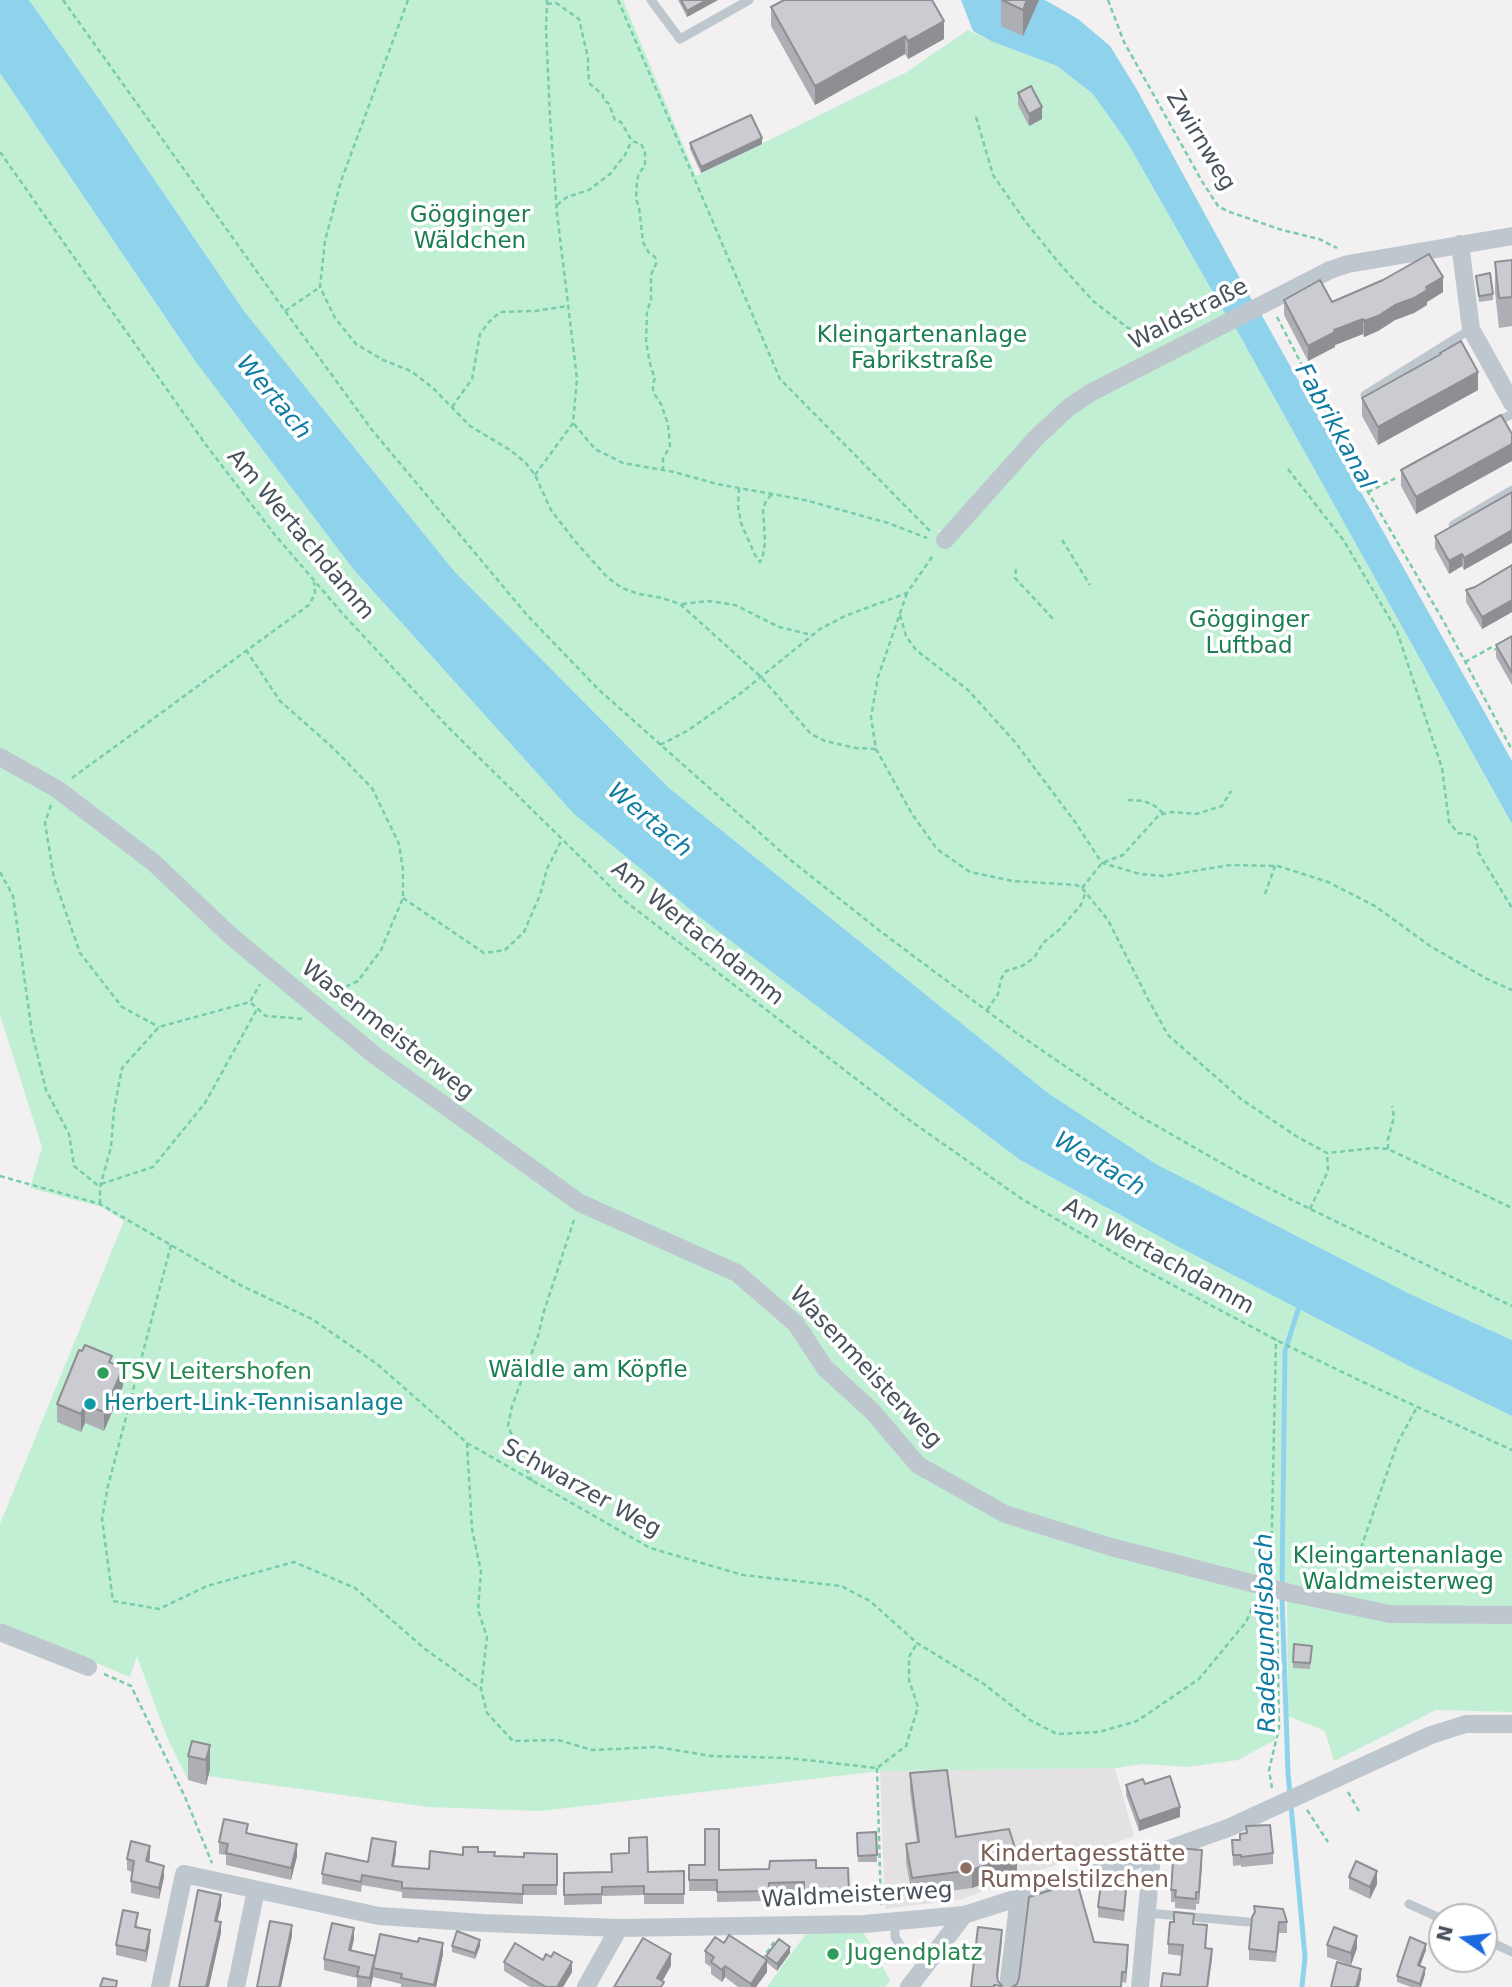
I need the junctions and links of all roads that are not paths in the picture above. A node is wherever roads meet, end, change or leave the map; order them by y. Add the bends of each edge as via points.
1 (651, 0) edge
2 (750, 0) edge
3 (1512, 236) edge
4 (1460, 244) junction
5 (1471, 329) junction
6 (1366, 395) edge
7 (1512, 403) edge
8 (1512, 414) edge
9 (1483, 429) edge
10 (1512, 490) edge
11 (1454, 525) edge
12 (945, 540) road end
13 (0, 757) edge
14 (1512, 1615) edge
15 (0, 1632) edge
16 (89, 1667) road end
17 (1512, 1724) edge
18 (1152, 1855) junction
19 (256, 1890) junction
20 (1019, 1897) junction
21 (1409, 1904) dead end
22 (1147, 1913) junction
23 (1428, 1913) edge
24 (964, 1915) junction
25 (888, 1922) junction
26 (1248, 1922) dead end
27 (619, 1928) junction
28 (926, 1963) junction
29 (160, 1987) edge
30 (236, 1987) edge
31 (586, 1987) edge
32 (909, 1987) edge
33 (1008, 1987) edge
34 (1140, 1987) edge

1 - 2 lane via 680,39
3 - 4 street, Waldstraße
4 - 5 street
4 - 12 street, Waldstraße via 1351,263 1330,271 1090,393 1036,438
5 - 6 lane
5 - 7 street
8 - 9 lane
10 - 11 lane
13 - 14 street, Wasenmeisterweg via 57,789 153,862 269,969 447,1110 580,1203 737,1273 796,1324 825,1368 873,1412 918,1465 1005,1514 1274,1589 1390,1614
15 - 16 street
17 - 18 street, Waldmeisterweg via 1466,1724 1431,1735 1228,1828
18 - 20 street, Waldmeisterweg
18 - 22 street
19 - 27 street, Waldmeisterweg via 379,1916
19 - 29 street, Waldmeisterweg via 184,1874
19 - 30 street
20 - 24 street, Waldmeisterweg
20 - 33 street
21 - 23 lane
22 - 26 lane
22 - 34 street
24 - 25 street, Waldmeisterweg
24 - 28 street
25 - 27 street, Waldmeisterweg
25 - 28 lane via 904,1952
27 - 31 street
28 - 32 street

